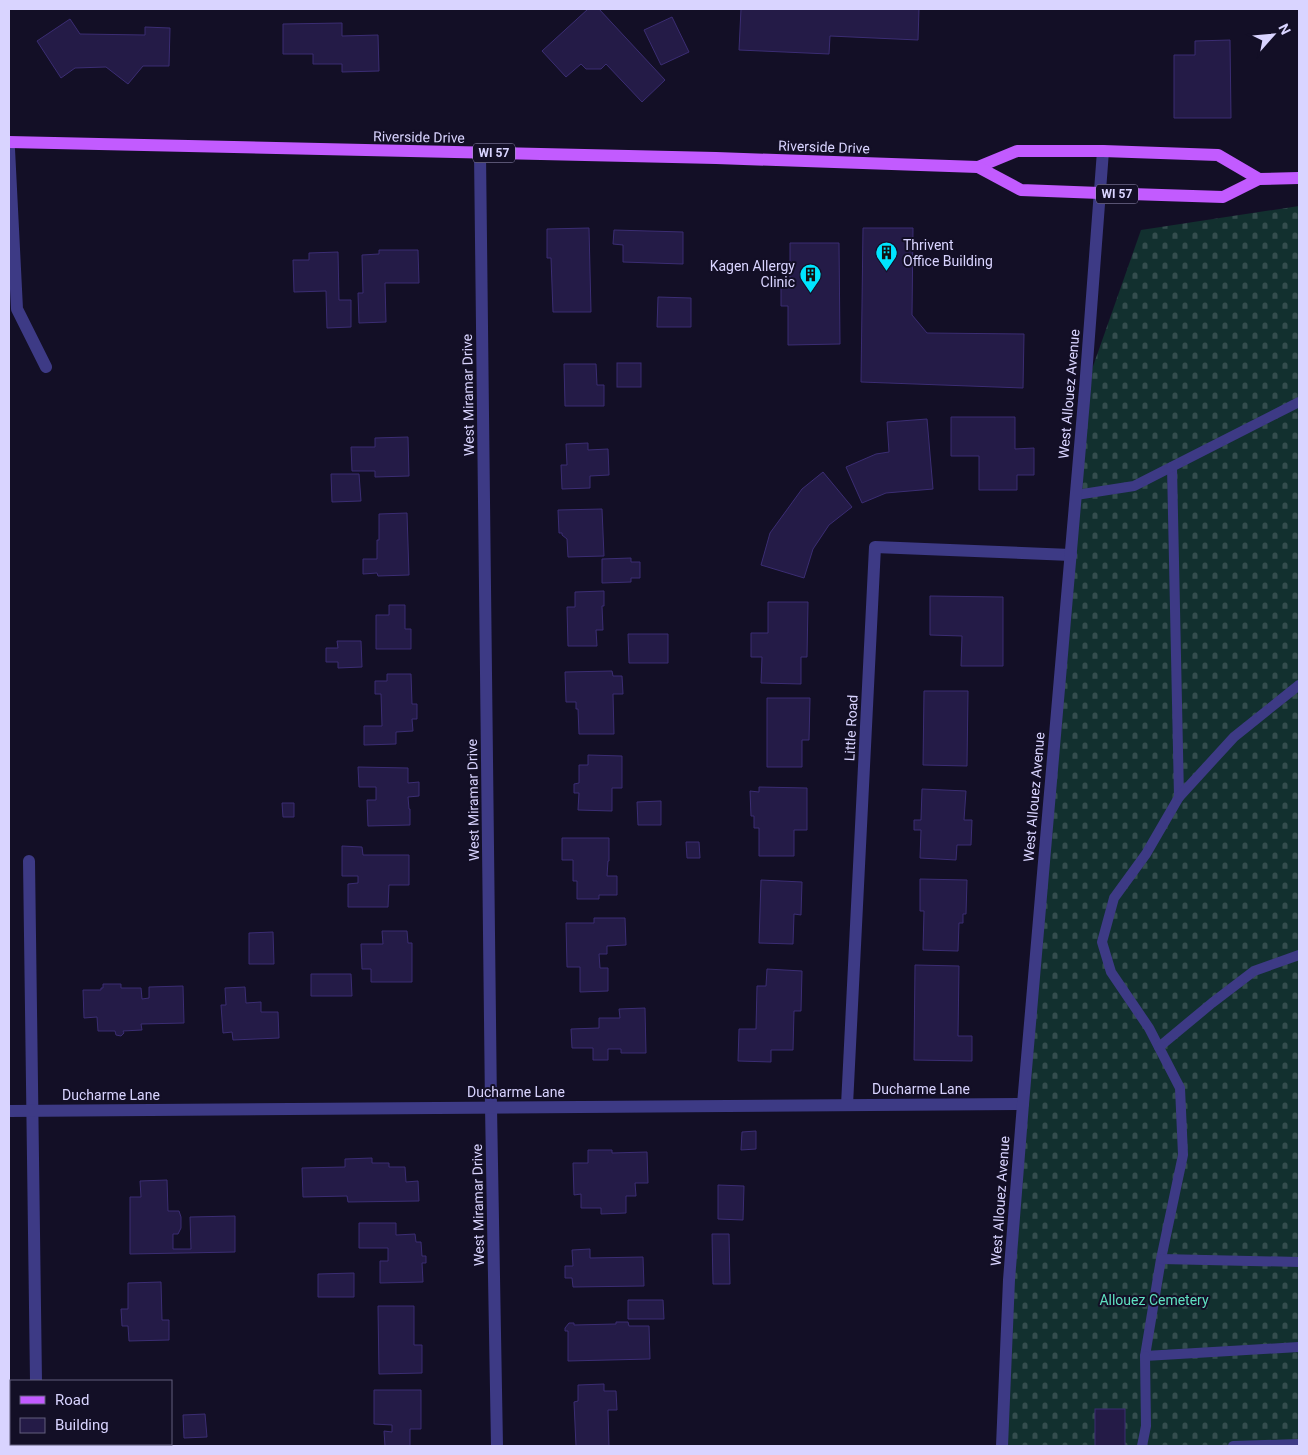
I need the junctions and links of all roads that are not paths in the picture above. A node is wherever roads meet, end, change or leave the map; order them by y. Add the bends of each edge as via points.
1 (9, 142) edge
2 (9, 149) edge
3 (1103, 151) junction
4 (480, 153) junction
5 (978, 167) junction
6 (1299, 178) edge
7 (1258, 179) junction
8 (1100, 193) junction
9 (46, 367) dead end
10 (1299, 402) edge
11 (1172, 467) junction
12 (1076, 495) junction
13 (1071, 555) junction
14 (1299, 685) edge
15 (1179, 797) junction
16 (29, 861) dead end
17 (1299, 954) edge
18 (1159, 1047) junction
19 (1023, 1104) junction
20 (848, 1105) junction
21 (491, 1107) junction
22 (9, 1111) edge
23 (33, 1111) junction
24 (1161, 1259) junction
25 (1299, 1262) edge
26 (1299, 1347) edge
27 (1144, 1356) junction
28 (36, 1380) edge
29 (1299, 1444) edge
30 (497, 1446) edge
31 (1002, 1446) edge
32 (1142, 1446) edge
33 (1234, 1446) edge

1 - 4 main road, Riverside Drive / WI 57
2 - 9 street via 17,309
3 - 5 main road, Riverside Drive / WI 57 via 1017,151
3 - 7 main road, Riverside Drive / WI 57 via 1218,155
3 - 8 street, West Allouez Avenue
4 - 5 main road, Riverside Drive / WI 57
4 - 21 street, West Miramar Drive
5 - 8 main road, Riverside Drive / WI 57 via 1021,190
6 - 7 main road, Riverside Drive / WI 57
7 - 8 main road, Riverside Drive / WI 57 via 1222,197
8 - 12 street, West Allouez Avenue
10 - 11 lane
11 - 12 lane via 1134,486
11 - 15 lane
12 - 13 street, West Allouez Avenue
13 - 19 street, West Allouez Avenue
13 - 20 street, Little Road via 875,547
14 - 15 lane via 1234,737
15 - 18 lane via 1146,854 1114,898 1102,942 1111,972
16 - 23 street
17 - 18 lane via 1254,971
18 - 24 lane via 1180,1088 1183,1155
19 - 20 street, Ducharme Lane
19 - 31 street, West Allouez Avenue via 1009,1280
20 - 21 street, Ducharme Lane
21 - 23 street, Ducharme Lane
21 - 30 street, West Miramar Drive
22 - 23 street, Ducharme Lane
23 - 28 street
24 - 25 lane
24 - 27 lane
26 - 27 lane
27 - 32 lane via 1146,1426
29 - 33 lane

